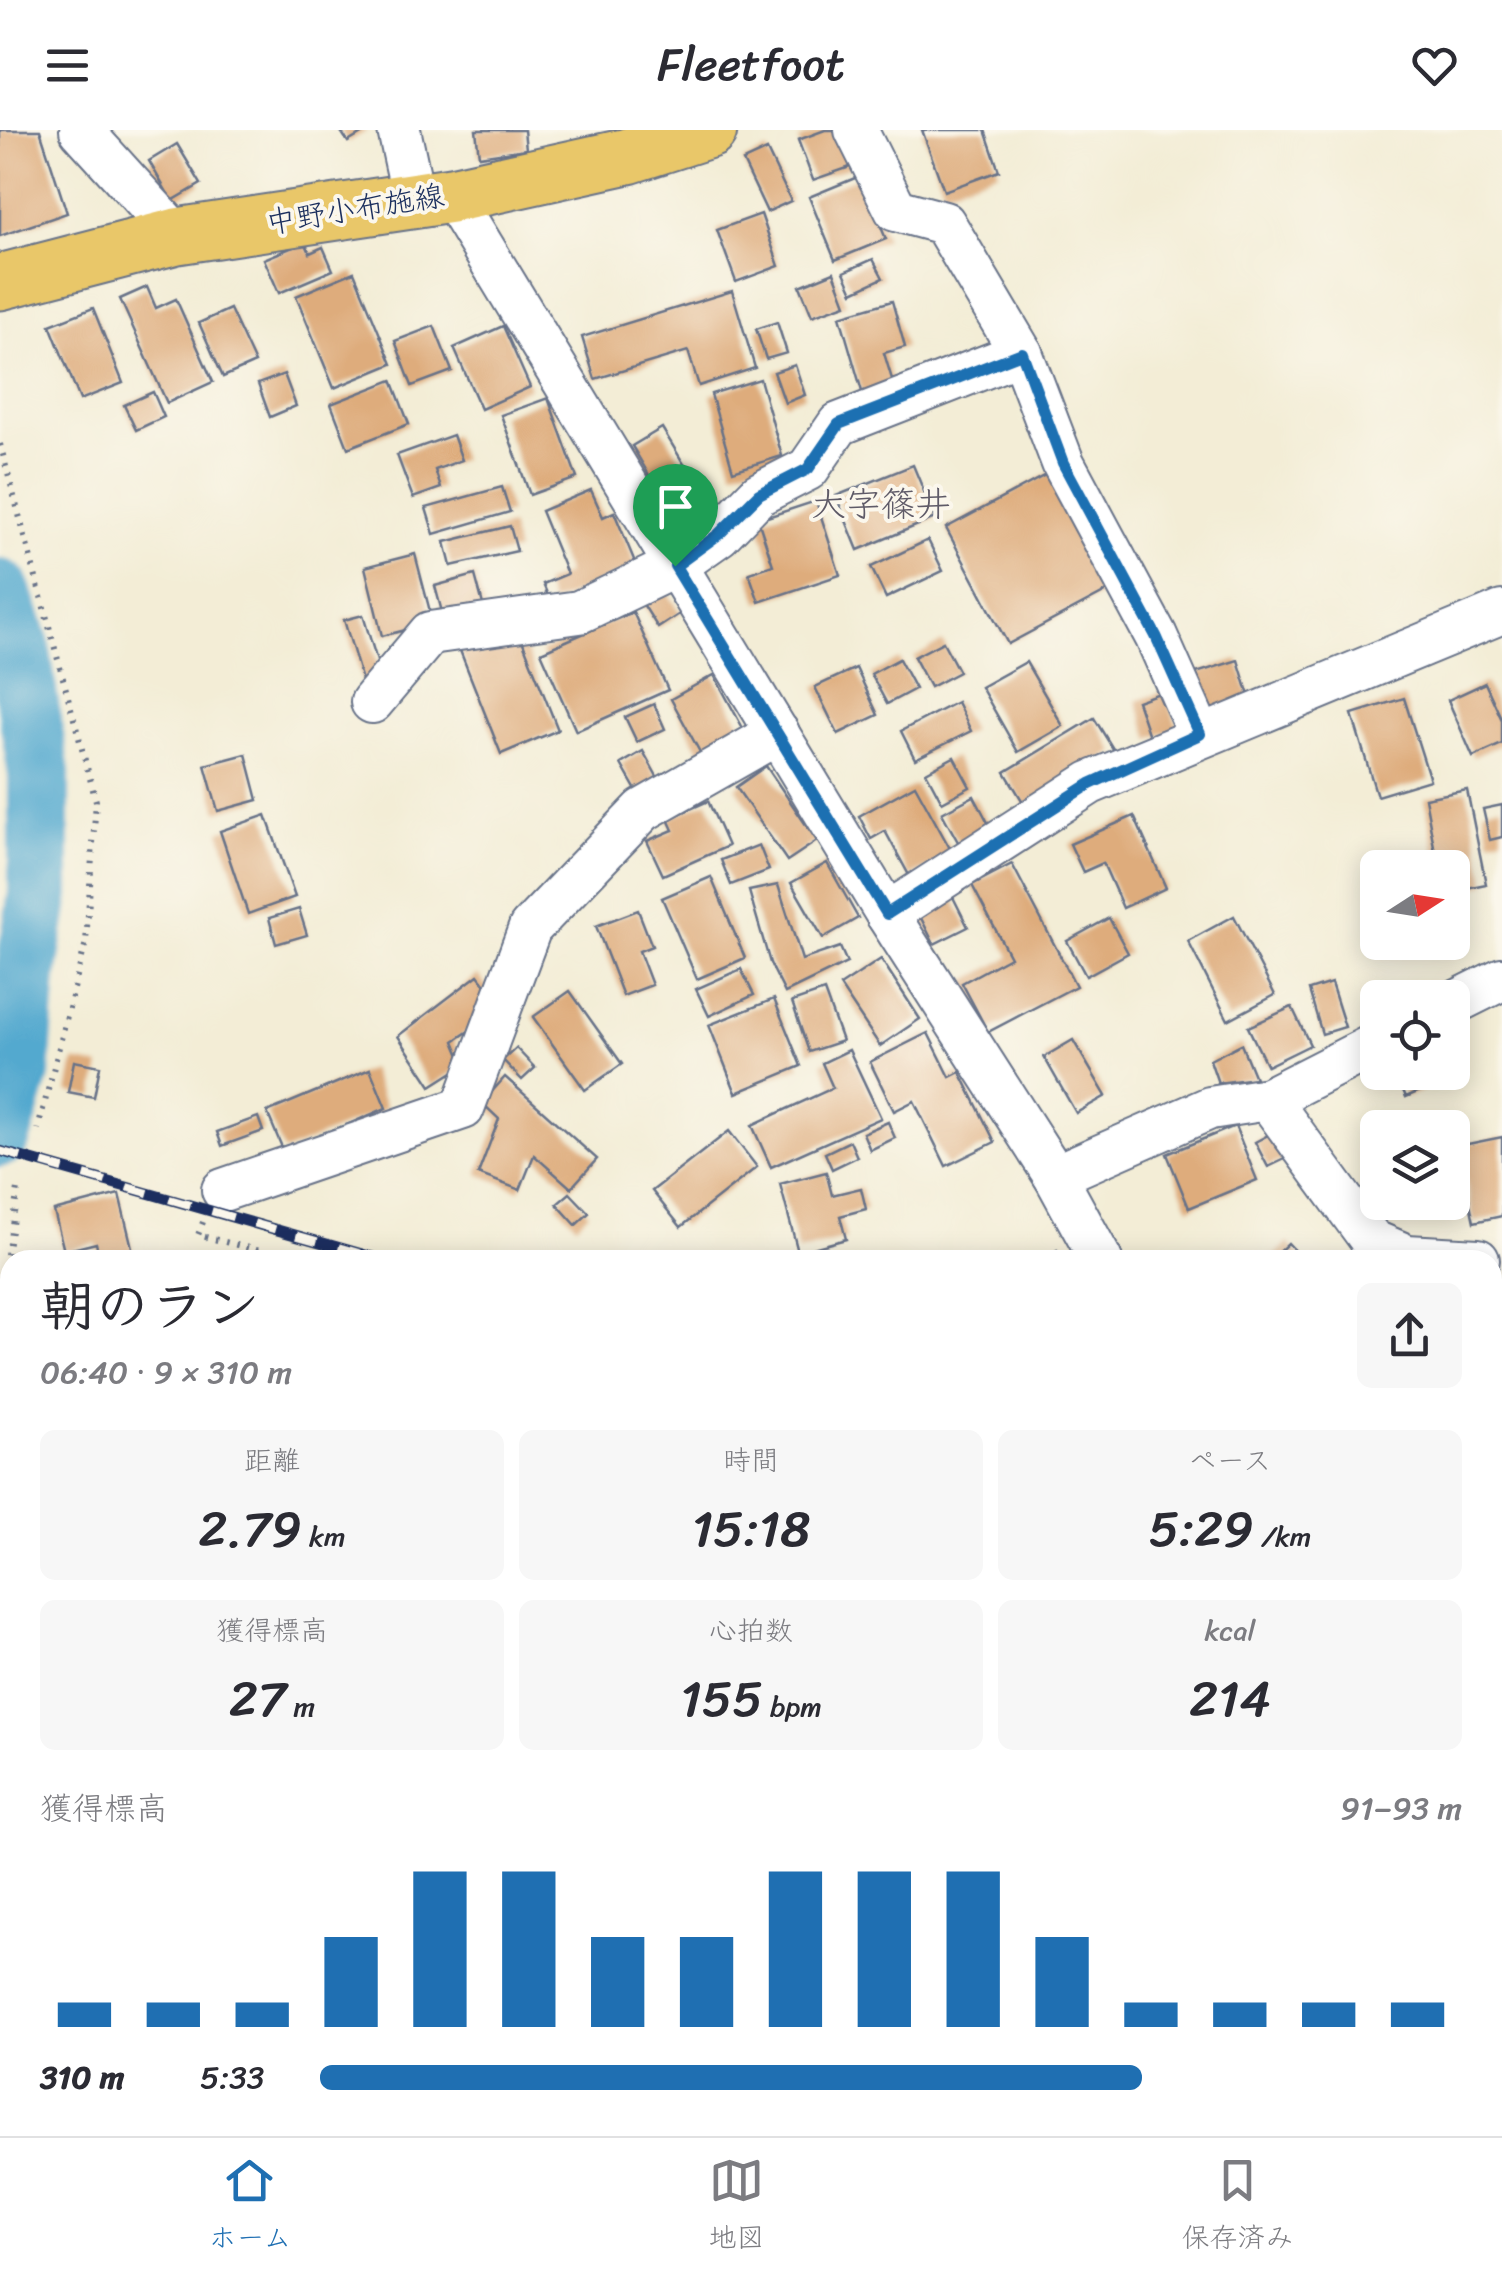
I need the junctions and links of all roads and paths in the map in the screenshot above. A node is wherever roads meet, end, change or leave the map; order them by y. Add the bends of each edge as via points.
1 (80, 130) edge
2 (399, 130) edge
3 (710, 130) edge
4 (856, 130) edge
5 (433, 197) junction
6 (177, 236) junction
7 (0, 282) edge
8 (1022, 353) junction
9 (0, 444) edge
10 (675, 566) junction
11 (1502, 612) edge
12 (372, 702) dead end
13 (778, 733) junction
14 (1200, 734) junction
15 (887, 914) junction
16 (1502, 979) edge
17 (1470, 995) edge
18 (1360, 1052) edge
19 (1268, 1099) junction
20 (38, 1129) dead end
21 (1055, 1176) junction
22 (18, 1188) dead end
23 (223, 1190) joint
24 (8, 1250) edge
25 (256, 1250) edge
26 (1095, 1250) edge
27 (1393, 1250) edge

1 - 6 street
2 - 5 street
3 - 5 main road, 中野小布施線 via 628,156
4 - 8 street via 896,210 944,223
5 - 6 main road, 中野小布施線
5 - 10 street
6 - 7 main road, 中野小布施線
8 - 10 street via 839,424 808,469 759,494
8 - 14 street via 1063,463
9 - 20 path via 96,802 86,942
10 - 12 street via 579,612 430,633
10 - 13 street
11 - 14 street
13 - 15 street
13 - 23 street via 644,810 530,928 463,1108
14 - 15 street via 1090,784
15 - 21 street
16 - 17 street
18 - 19 street
19 - 21 street via 1210,1108
19 - 27 street via 1372,1241
21 - 26 street
22 - 24 path
23 - 25 path via 198,1235

